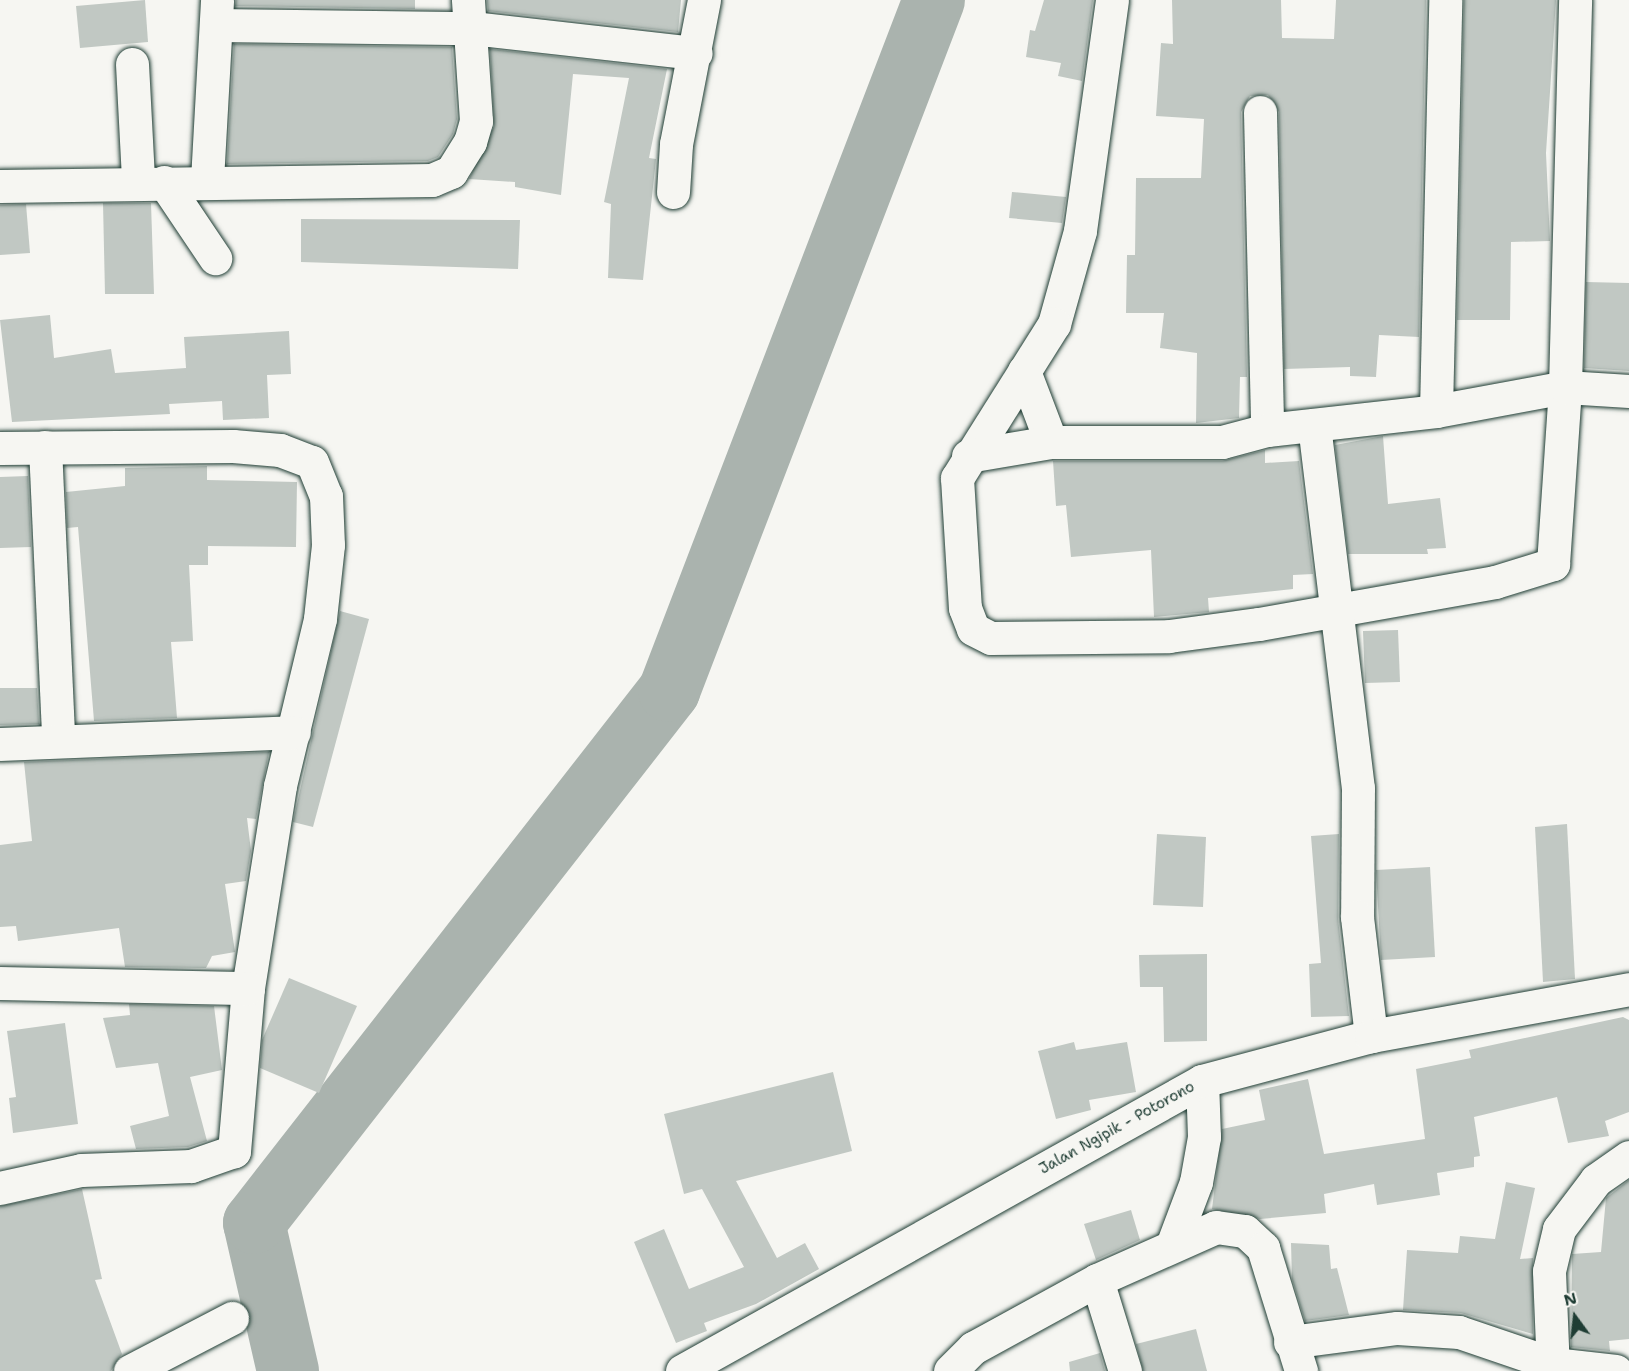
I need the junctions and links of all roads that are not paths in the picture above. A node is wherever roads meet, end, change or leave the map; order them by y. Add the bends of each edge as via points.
1 (704, 0) edge
2 (1112, 0) edge
3 (1445, 0) edge
4 (1575, 0) edge
5 (217, 12) edge
6 (470, 14) edge
7 (696, 53) junction
8 (132, 64) dead end
9 (1260, 112) dead end
10 (207, 180) junction
11 (151, 181) junction
12 (0, 186) edge
13 (673, 192) dead end
14 (215, 258) dead end
15 (1024, 371) junction
16 (1565, 387) junction
17 (1629, 391) edge
18 (1436, 411) junction
19 (1314, 425) junction
20 (1267, 430) junction
21 (1051, 442) junction
22 (45, 447) junction
23 (0, 448) edge
24 (968, 456) junction
25 (1339, 610) junction
26 (294, 732) junction
27 (58, 738) junction
28 (0, 744) edge
29 (0, 983) edge
30 (248, 988) junction
31 (1629, 989) edge
32 (1371, 1036) junction
33 (1202, 1081) junction
34 (1629, 1157) edge
35 (0, 1188) edge
36 (1173, 1243) junction
37 (1098, 1280) junction
38 (232, 1318) dead end
39 (1295, 1356) edge
40 (976, 1360) edge
41 (1553, 1368) edge
42 (130, 1371) edge
43 (681, 1371) edge
44 (950, 1371) edge
45 (1125, 1371) edge
46 (1616, 1371) edge

1 - 7 street
2 - 15 street via 1080,231 1054,324
3 - 18 street
4 - 16 street
5 - 6 street
5 - 10 street
6 - 7 street
6 - 10 street via 476,121 470,142 452,171 432,180
7 - 13 street via 676,144
8 - 11 street
9 - 20 street
10 - 11 street
11 - 12 street
11 - 14 street
15 - 21 street
15 - 24 street
16 - 17 street
16 - 18 street
16 - 25 street via 1553,564 1495,582
18 - 19 street
19 - 20 street
19 - 25 street
20 - 21 street via 1222,442
21 - 24 street
22 - 23 street
22 - 26 street via 233,446 280,450 312,462 326,496 328,545 320,619
22 - 27 street
24 - 25 street via 957,478 955,504 965,608 973,629 991,638 1169,636
25 - 32 street via 1358,788 1357,917
26 - 27 street
26 - 30 street via 280,786
27 - 28 street
29 - 30 street
30 - 35 street via 234,1151 191,1166 81,1170
31 - 32 street, Jalan Ngipik - Potorono
32 - 33 street, Jalan Ngipik - Potorono
33 - 36 street via 1207,1119 1202,1148
33 - 43 street, Jalan Ngipik - Potorono
34 - 41 street via 1596,1180 1559,1229 1549,1271
36 - 37 street
36 - 39 street via 1216,1227 1256,1236
37 - 40 street
37 - 45 street
38 - 42 street
39 - 41 street via 1397,1328 1459,1332
40 - 44 street
41 - 46 street

